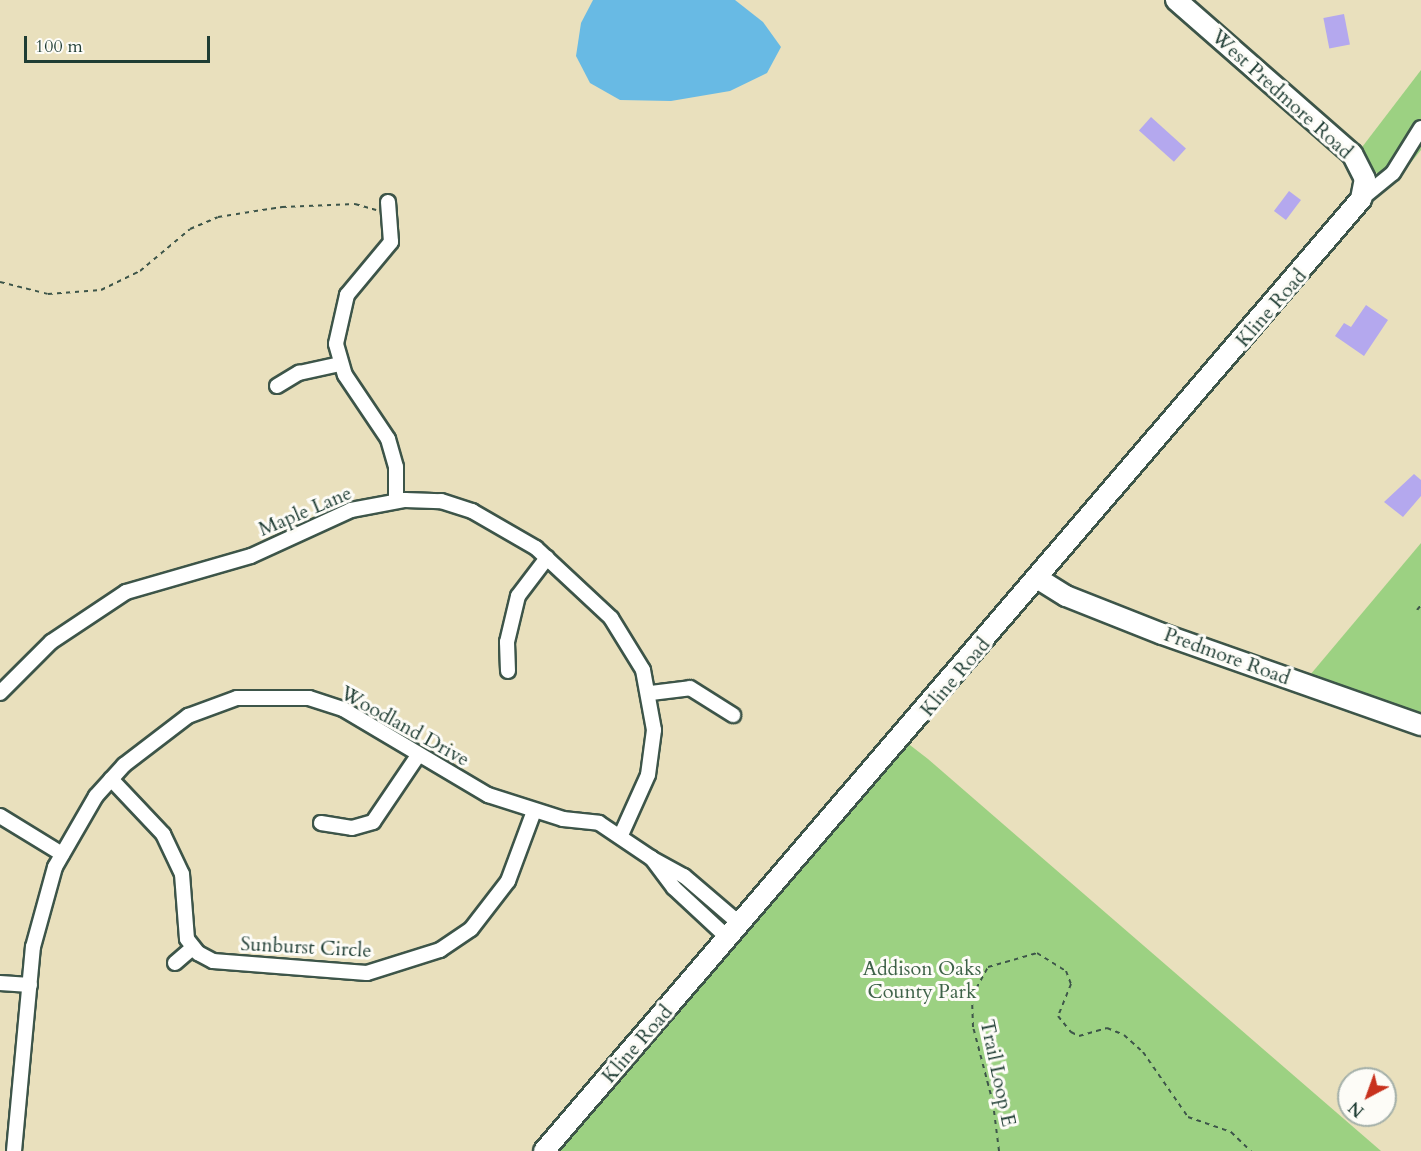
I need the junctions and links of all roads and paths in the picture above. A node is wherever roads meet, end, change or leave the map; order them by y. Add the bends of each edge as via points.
1 (1176, 0) edge
2 (1421, 128) edge
3 (1361, 200) junction
4 (389, 208) joint
5 (0, 282) edge
6 (340, 364) junction
7 (277, 386) dead end
8 (396, 501) junction
9 (547, 558) junction
10 (1037, 578) junction
11 (1421, 605) edge
12 (1417, 610) dead end
13 (508, 671) dead end
14 (0, 693) edge
15 (651, 693) junction
16 (733, 715) dead end
17 (1421, 725) edge
18 (417, 757) junction
19 (111, 779) junction
20 (534, 811) junction
21 (0, 816) edge
22 (321, 823) dead end
23 (621, 835) junction
24 (62, 854) junction
25 (734, 931) junction
26 (192, 948) junction
27 (176, 963) dead end
28 (0, 982) edge
29 (30, 986) junction
30 (14, 1151) edge
31 (544, 1151) edge
32 (999, 1151) edge
33 (1251, 1151) edge

1 - 3 street, West Predmore Road via 1352,154 1365,179
2 - 3 street via 1393,173
3 - 10 street, Kline Road
4 - 5 path via 355,204 218,217 190,229 140,271 101,290 48,294
4 - 6 street via 391,242 347,295 342,310 336,344
6 - 7 street via 299,373
6 - 8 street via 388,439 396,467
8 - 9 street, Maple Lane via 441,501 472,511 512,531
8 - 14 street, Maple Lane via 351,510 242,559 126,592 51,642
9 - 13 street via 518,596 507,642
9 - 15 street, Maple Lane via 611,618
10 - 17 street, Predmore Road via 1066,596 1162,634
10 - 25 street, Kline Road
11 - 12 path
15 - 16 street via 690,688
15 - 23 street, Maple Lane via 654,730 648,775
18 - 19 street, Woodland Drive via 343,709 278,694 237,698 188,716
18 - 20 street, Woodland Drive via 488,795
18 - 22 street via 373,822 352,828
19 - 24 street, Woodland Drive
19 - 26 street via 153,819 173,854 182,874
20 - 23 street, Woodland Drive via 599,823
20 - 26 street, Sunburst Circle via 508,881 471,929 440,950 367,974 213,961
21 - 24 street
23 - 25 street, Woodland Drive via 651,858 674,888
24 - 29 street, Woodland Drive via 38,923
25 - 31 street, Kline Road
26 - 27 street
28 - 29 street
29 - 30 street, Woodland Drive
32 - 33 path, Trail Loop E via 993,1103 973,1027 972,996 988,966 1037,953 1066,971 1071,984 1058,1016 1071,1032 1079,1036 1107,1028 1124,1035 1143,1052 1188,1118 1231,1132

